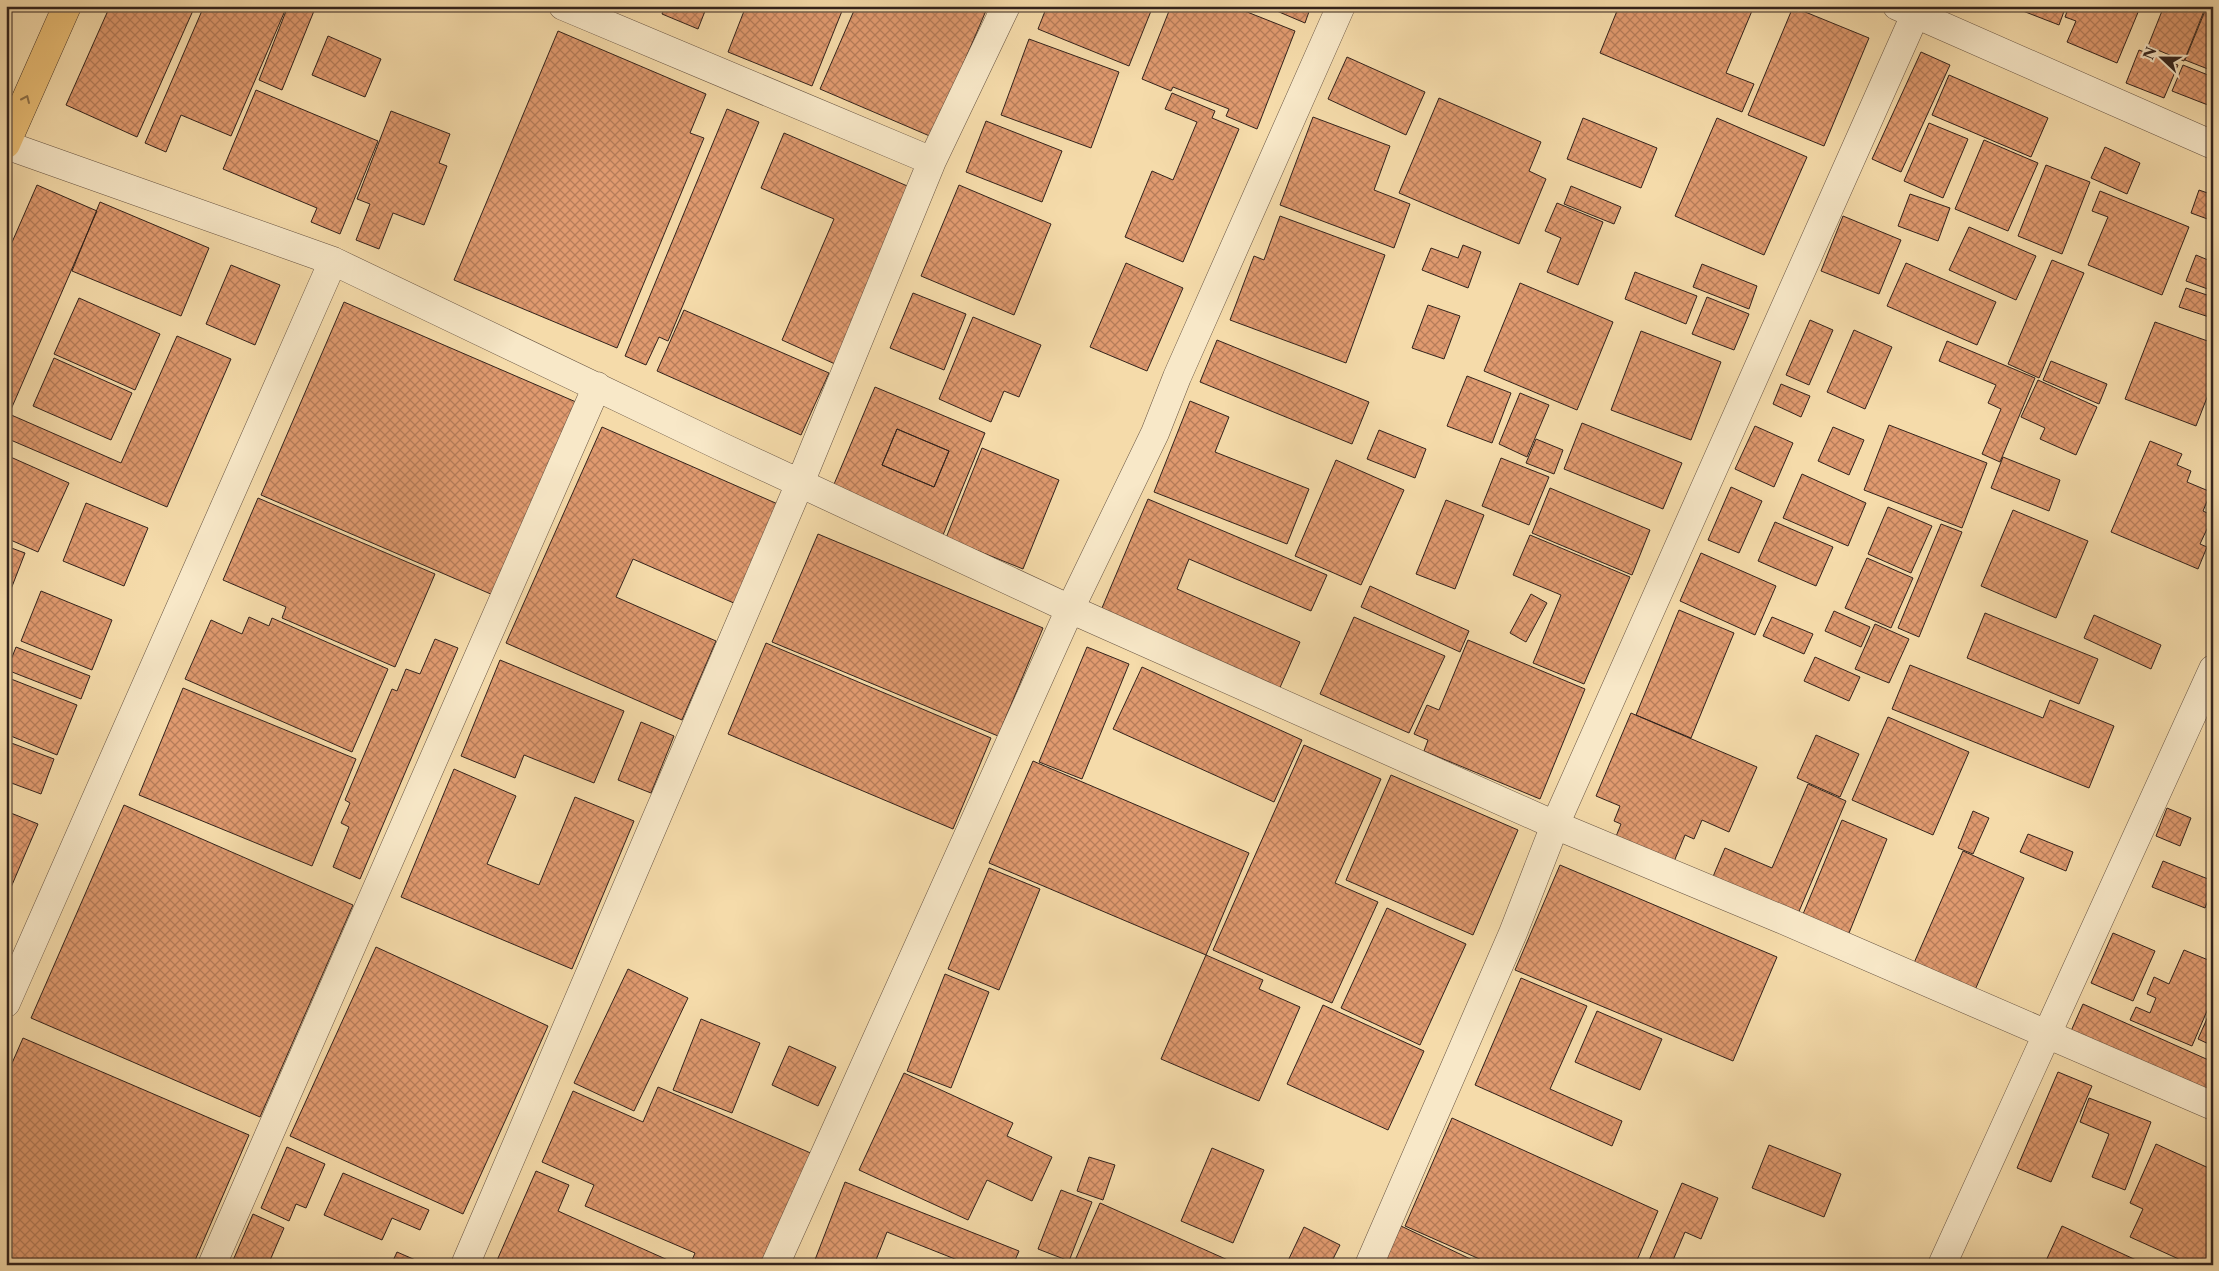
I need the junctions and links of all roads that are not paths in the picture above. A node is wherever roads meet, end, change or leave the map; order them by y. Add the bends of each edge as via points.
1 (67, 6) edge
2 (563, 6) edge
3 (1006, 6) edge
4 (1341, 6) edge
5 (1910, 9) edge
6 (6, 145) edge
7 (2213, 146) edge
8 (932, 161) junction
9 (333, 261) junction
10 (597, 386) junction
11 (800, 483) junction
12 (1070, 610) junction
13 (2213, 669) edge
14 (1555, 825) junction
15 (6, 1003) edge
16 (2046, 1033) junction
17 (2213, 1106) edge
18 (212, 1265) edge
19 (465, 1265) edge
20 (775, 1265) edge
21 (1369, 1265) edge
22 (1942, 1265) edge

6 -> 1 highway
2 - 8 street
3 - 8 street
4 - 12 street via 1155,433
5 - 7 street
5 - 14 street
6 - 9 street
8 - 11 street
9 - 10 street
9 - 15 street
10 - 11 street
10 - 18 street
11 - 12 street
11 - 19 street
12 - 14 street
12 - 20 street
13 - 16 street
14 - 16 street
14 - 21 street via 1513,934
16 - 17 street
16 - 22 street

